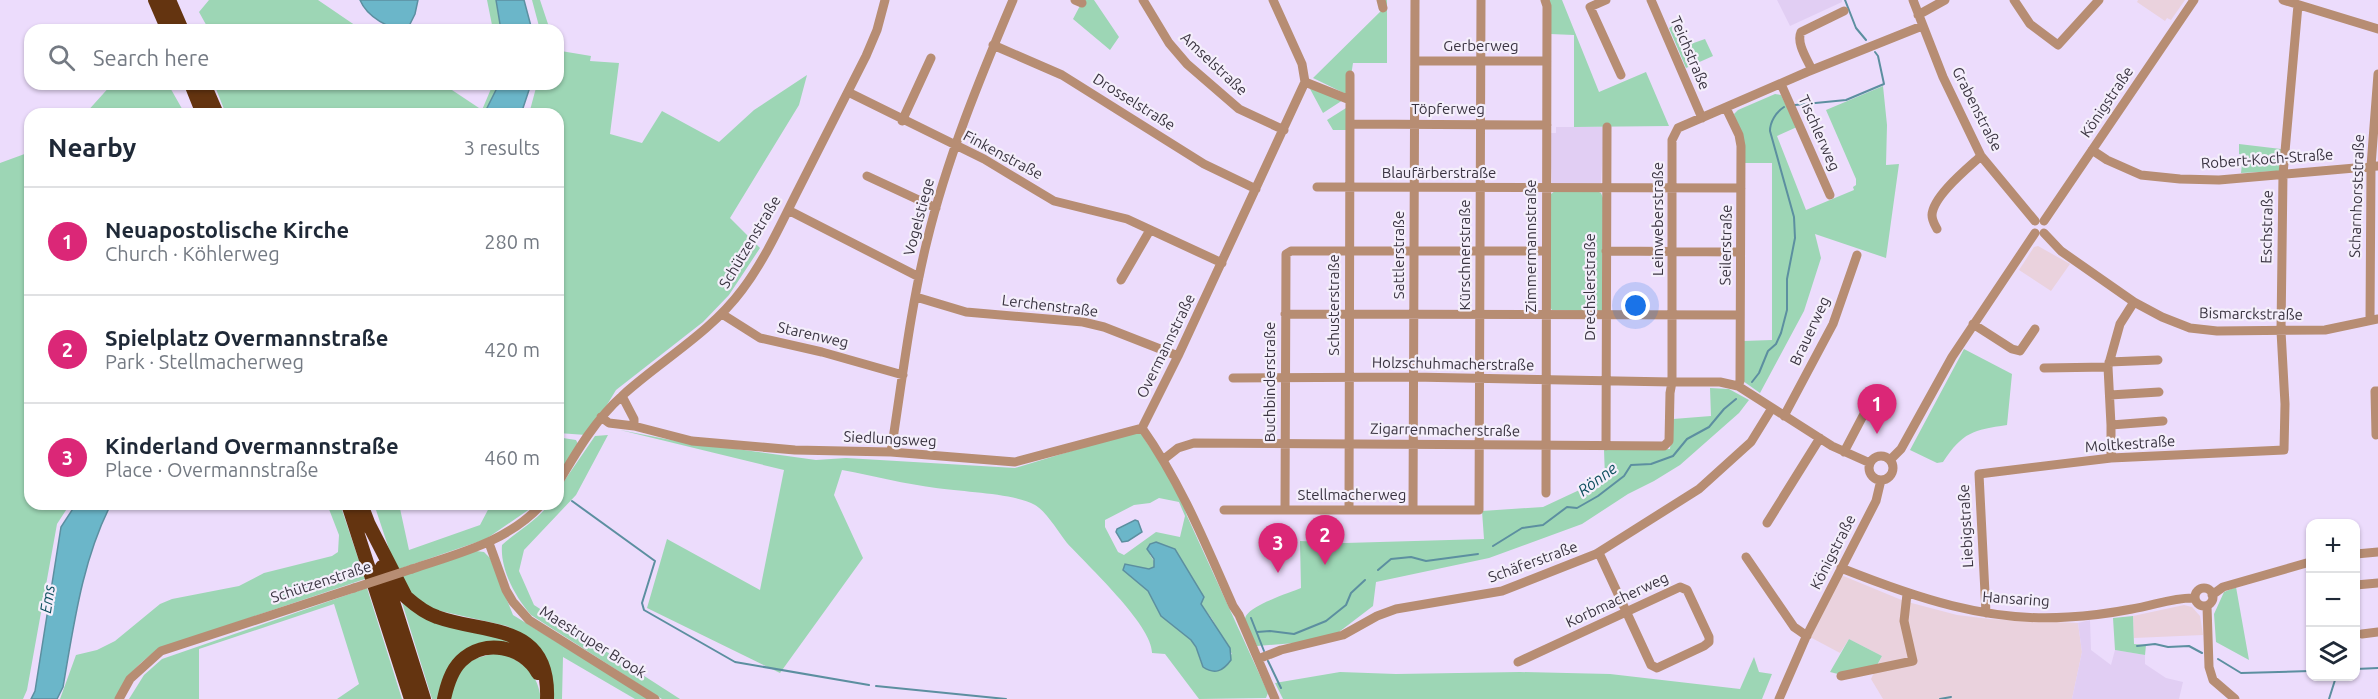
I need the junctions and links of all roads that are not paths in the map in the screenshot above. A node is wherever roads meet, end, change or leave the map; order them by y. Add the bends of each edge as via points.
1 (155, 0) edge
2 (169, 0) edge
3 (885, 0) edge
4 (1013, 0) edge
5 (1143, 0) edge
6 (1273, 0) edge
7 (1415, 0) edge
8 (1481, 0) edge
9 (1545, 0) edge
10 (1606, 0) edge
11 (1651, 0) edge
12 (1913, 0) edge
13 (1945, 0) edge
14 (2014, 0) edge
15 (2099, 0) edge
16 (2194, 0) edge
17 (2283, 0) edge
18 (2298, 5) junction
19 (1844, 11) dead end
20 (1918, 15) junction
21 (165, 24) edge
22 (179, 24) edge
23 (1922, 26) junction
24 (2378, 30) edge
25 (993, 45) junction
26 (931, 58) dead end
27 (1415, 61) junction
28 (1481, 61) junction
29 (1547, 62) junction
30 (1812, 70) junction
31 (2378, 74) edge
32 (1350, 75) dead end
33 (1621, 75) dead end
34 (1305, 82) junction
35 (1781, 84) junction
36 (193, 90) edge
37 (206, 90) edge
38 (848, 92) junction
39 (1350, 100) junction
40 (201, 108) edge
41 (214, 108) edge
42 (1726, 108) junction
43 (1702, 118) junction
44 (903, 121) junction
45 (1350, 124) junction
46 (1414, 124) junction
47 (1481, 124) junction
48 (1546, 124) junction
49 (1607, 127) dead end
50 (1284, 130) junction
51 (955, 146) junction
52 (2092, 150) junction
53 (1981, 156) junction
54 (2374, 166) edge
55 (2283, 174) junction
56 (867, 176) dead end
57 (1317, 188) dead end
58 (1350, 188) junction
59 (1414, 188) junction
60 (1480, 188) junction
61 (1546, 188) junction
62 (1606, 188) junction
63 (1742, 188) junction
64 (1256, 189) junction
65 (1673, 189) junction
66 (1830, 195) dead end
67 (936, 208) junction
68 (788, 210) junction
69 (2039, 221) junction
70 (1937, 229) dead end
71 (1150, 230) junction
72 (2039, 233) junction
73 (1350, 251) junction
74 (1414, 251) junction
75 (1480, 251) junction
76 (1546, 251) junction
77 (1606, 251) junction
78 (1673, 252) junction
79 (1740, 252) junction
80 (1857, 255) dead end
81 (1222, 263) junction
82 (919, 277) junction
83 (1121, 280) dead end
84 (916, 297) junction
85 (2134, 302) junction
86 (1349, 313) junction
87 (722, 314) junction
88 (1285, 314) junction
89 (1414, 314) junction
90 (1546, 314) junction
91 (1480, 315) junction
92 (1605, 315) junction
93 (1673, 315) junction
94 (1740, 315) junction
95 (2374, 319) edge
96 (1973, 324) junction
97 (2035, 328) dead end
98 (2281, 331) junction
99 (1178, 356) junction
100 (2158, 360) dead end
101 (2108, 365) junction
102 (2044, 368) dead end
103 (903, 375) junction
104 (1413, 377) junction
105 (1233, 378) dead end
106 (1285, 378) junction
107 (1349, 378) junction
108 (1479, 379) junction
109 (1605, 380) junction
110 (1546, 381) junction
111 (1672, 382) junction
112 (1738, 386) junction
113 (1876, 391) dead end
114 (2378, 391) edge
115 (2159, 392) dead end
116 (2110, 395) junction
117 (622, 396) junction
118 (1772, 408) junction
119 (1784, 416) junction
120 (601, 417) junction
121 (2163, 422) dead end
122 (2111, 425) junction
123 (634, 426) junction
124 (1142, 428) junction
125 (2376, 435) dead end
126 (1820, 438) junction
127 (1285, 444) junction
128 (1349, 444) junction
129 (1413, 444) junction
130 (1479, 444) junction
131 (1546, 446) junction
132 (1606, 446) junction
133 (2284, 450) joint
134 (891, 452) junction
135 (1844, 452) junction
136 (2111, 458) junction
137 (1164, 459) junction
138 (1890, 460) junction
139 (1870, 463) junction
140 (564, 473) edge
141 (1978, 474) joint
142 (1881, 480) junction
143 (1546, 493) dead end
144 (1285, 509) junction
145 (350, 510) edge
146 (363, 510) edge
147 (536, 510) edge
148 (1224, 510) dead end
149 (1349, 510) junction
150 (1413, 510) junction
151 (1479, 510) joint
152 (367, 521) junction
153 (1767, 523) dead end
154 (489, 543) junction
155 (2378, 552) edge
156 (1599, 553) junction
157 (2360, 554) edge
158 (1746, 557) dead end
159 (2306, 563) edge
160 (1841, 568) junction
161 (2378, 583) edge
162 (2360, 585) edge
163 (1907, 594) junction
164 (2212, 595) junction
165 (2195, 598) junction
166 (2207, 606) junction
167 (1626, 612) junction
168 (1986, 613) junction
169 (2378, 632) edge
170 (2362, 634) dead end
171 (1807, 636) junction
172 (1258, 659) junction
173 (1518, 662) dead end
174 (1841, 676) dead end
175 (119, 699) edge
176 (411, 699) edge
177 (424, 699) edge
178 (444, 699) edge
179 (655, 699) edge
180 (1275, 699) edge
181 (1779, 699) edge
182 (2235, 699) edge

1 - 21 highway
2 - 22 highway
3 - 38 street, Schützenstraße via 877,30
4 - 25 street, Vogelstiege
5 - 50 street, Amselstraße via 1169,44 1187,64 1239,109
6 - 34 street via 1302,64
7 - 27 street, Sattlerstraße
8 - 28 street, Kürschnerstraße
9 - 29 street, Zimmermannstraße
10 - 33 street via 1590,7
11 - 43 street, Teichstraße
12 - 20 street, Grabenstraße
13 - 20 street
14 - 15 street via 2030,24 2058,45
16 - 52 street, Königstraße
17 - 18 street
18 - 24 street
18 - 55 street, Eschstraße
19 - 30 street via 1801,32 1800,40
20 - 23 street, Grabenstraße
23 - 30 street, Leinweberstraße
23 - 53 street, Grabenstraße
25 - 51 street, Vogelstiege
25 - 64 street, Drosselstraße via 1062,75 1204,164
26 - 44 street
27 - 28 street, Gerberweg
27 - 46 street, Sattlerstraße
28 - 29 street, Gerberweg
28 - 47 street, Kürschnerstraße
29 - 48 street, Zimmermannstraße
30 - 35 street, Leinweberstraße
31 - 54 street, Scharnhorststraße
32 - 39 street, Schusterstraße
34 - 39 street
34 - 50 street, Overmannstraße
35 - 42 street, Leinweberstraße
35 - 66 street, Tischlerweg
36 - 40 highway
37 - 41 highway
38 - 44 street, Finkenstraße
38 - 68 street, Schützenstraße
39 - 45 street, Schusterstraße
42 - 43 street, Leinweberstraße
42 - 63 street, Seilerstraße via 1739,135
43 - 65 street, Leinweberstraße via 1678,128 1672,140
44 - 51 street, Finkenstraße
45 - 46 street, Töpferweg
45 - 58 street, Schusterstraße
46 - 47 street, Töpferweg
46 - 59 street, Sattlerstraße
47 - 48 street, Töpferweg
47 - 60 street, Kürschnerstraße
48 - 61 street, Zimmermannstraße
49 - 62 street, Drechslerstraße
50 - 64 street, Overmannstraße
51 - 67 street, Vogelstiege
51 - 71 street, Finkenstraße via 1054,201 1128,219
52 - 55 street, Robert-Koch-Straße via 2141,175 2219,180
52 - 69 street, Königstraße
53 - 69 street, Grabenstraße
53 - 70 street via 1934,206 1932,216
54 - 55 street, Robert-Koch-Straße
54 - 95 street, Scharnhorststraße
55 - 98 street, Eschstraße
56 - 67 street
57 - 58 street, Blaufärberstraße
58 - 59 street, Blaufärberstraße
58 - 73 street, Schusterstraße
59 - 60 street, Blaufärberstraße
59 - 74 street, Sattlerstraße
60 - 61 street, Blaufärberstraße
60 - 75 street, Kürschnerstraße
61 - 62 street, Blaufärberstraße
61 - 76 street, Zimmermannstraße
62 - 65 street, Blaufärberstraße
62 - 77 street, Drechslerstraße
63 - 65 street, Blaufärberstraße
63 - 79 street, Seilerstraße
64 - 81 street, Overmannstraße
65 - 78 street, Leinweberstraße
67 - 82 street, Vogelstiege
68 - 82 street
68 - 87 street, Schützenstraße via 743,289
69 - 72 street via 2032,227
71 - 81 street, Finkenstraße
71 - 83 street
72 - 85 street, Bismarckstraße
72 - 96 street, Königstraße
73 - 74 street
73 - 86 street, Schusterstraße
73 - 88 street, Buchbinderstraße via 1286,254
74 - 75 street
74 - 89 street, Sattlerstraße
75 - 76 street
75 - 91 street, Kürschnerstraße
76 - 90 street, Zimmermannstraße
77 - 78 street
77 - 92 street, Drechslerstraße
78 - 79 street
78 - 93 street, Leinweberstraße
79 - 94 street, Seilerstraße
80 - 119 street, Brauerweg via 1833,324
81 - 99 street, Overmannstraße
82 - 84 street, Vogelstiege
84 - 99 street, Lerchenstraße via 966,312 1083,322
84 - 103 street, Vogelstiege
85 - 98 street, Bismarckstraße via 2190,328 2217,332
85 - 101 street via 2120,324
86 - 88 street
86 - 89 street
86 - 107 street, Schusterstraße
87 - 103 street, Starenweg via 760,338
87 - 117 street, Schützenstraße
88 - 106 street, Buchbinderstraße
89 - 91 street
89 - 104 street, Sattlerstraße
90 - 91 street
90 - 92 street
90 - 110 street, Zimmermannstraße
91 - 108 street, Kürschnerstraße
92 - 93 street
92 - 109 street, Drechslerstraße
93 - 94 street
93 - 111 street, Leinweberstraße
94 - 112 street, Seilerstraße
95 - 98 street, Bismarckstraße via 2325,330
96 - 97 street via 2020,351
96 - 138 street, Königstraße via 1901,449
98 - 133 street, Eschstraße
99 - 124 street, Overmannstraße
100 - 101 street
101 - 102 street
101 - 116 street
103 - 134 street, Vogelstiege
104 - 107 street, Holzschuhmacherstraße
104 - 108 street, Holzschuhmacherstraße
104 - 129 street, Sattlerstraße
105 - 106 street, Holzschuhmacherstraße
106 - 107 street, Holzschuhmacherstraße
106 - 127 street, Buchbinderstraße
107 - 128 street, Schusterstraße
108 - 110 street, Holzschuhmacherstraße
108 - 130 street, Kürschnerstraße
109 - 110 street, Holzschuhmacherstraße
109 - 111 street, Holzschuhmacherstraße
109 - 132 street, Drechslerstraße
110 - 131 street, Zimmermannstraße
111 - 112 street
111 - 132 street, Zigarrenmacherstraße via 1669,441 1664,446
112 - 118 street
113 - 135 street
114 - 125 street
115 - 116 street
116 - 122 street
117 - 120 street, Schützenstraße
117 - 123 street
118 - 119 street
118 - 156 street, Schäferstraße via 1751,442 1699,489
119 - 126 street
120 - 123 street, Siedlungsweg via 609,423
120 - 140 street, Schützenstraße
121 - 122 street
122 - 136 street
123 - 134 street, Siedlungsweg via 692,441 795,450
124 - 134 street, Siedlungsweg via 1015,462
124 - 137 street
126 - 135 street
126 - 153 street
127 - 128 street, Zigarrenmacherstraße
127 - 137 street, Zigarrenmacherstraße via 1194,444 1178,448
127 - 144 street, Buchbinderstraße
128 - 129 street, Zigarrenmacherstraße
128 - 149 street, Schusterstraße
129 - 130 street, Zigarrenmacherstraße
129 - 150 street, Sattlerstraße
130 - 131 street, Zigarrenmacherstraße
130 - 151 street, Kürschnerstraße
131 - 132 street, Zigarrenmacherstraße
131 - 143 street, Zimmermannstraße
133 - 136 street, Moltkestraße
135 - 139 street
136 - 141 street, Moltkestraße
137 - 172 street
138 - 139 street via 1881,456
138 - 142 street, Königstraße via 1892,473
139 - 142 street via 1870,473
141 - 168 street, Liebigstraße
142 - 160 street, Königstraße via 1876,501
144 - 148 street, Stellmacherweg
144 - 149 street, Stellmacherweg
145 - 176 highway
146 - 152 highway
147 - 154 street, Schützenstraße via 516,528
149 - 150 street, Stellmacherweg
150 - 151 street, Stellmacherweg
152 - 177 highway
152 - 178 highway via 406,597 414,605 436,617 503,631 524,642 537,656 548,686 547,699 528,660 511,649 492,647 463,659 450,677
154 - 175 street, Schützenstraße, bridge via 161,651 130,679
154 - 179 street, Maestruper Brook via 506,590 529,620
155 - 157 street
156 - 167 street
156 - 172 street, Schäferstraße via 1502,591 1396,609 1343,635
158 - 171 street via 1794,627
159 - 164 street, Hansaring via 2223,587
160 - 163 street, Hansaring
160 - 171 street, Königstraße
161 - 162 street
163 - 168 street, Hansaring
163 - 174 street via 1904,621 1913,661
164 - 165 street, Hansaring via 2202,589
164 - 166 street
165 - 166 street via 2197,604
165 - 168 street, Hansaring via 2068,617
166 - 182 street via 2209,667 2213,680
167 - 167 street, Korbmacherweg via 1680,587 1687,590 1709,642 1654,667
167 - 173 street, Korbmacherweg
169 - 170 street
171 - 181 street, Königstraße
172 - 180 street

